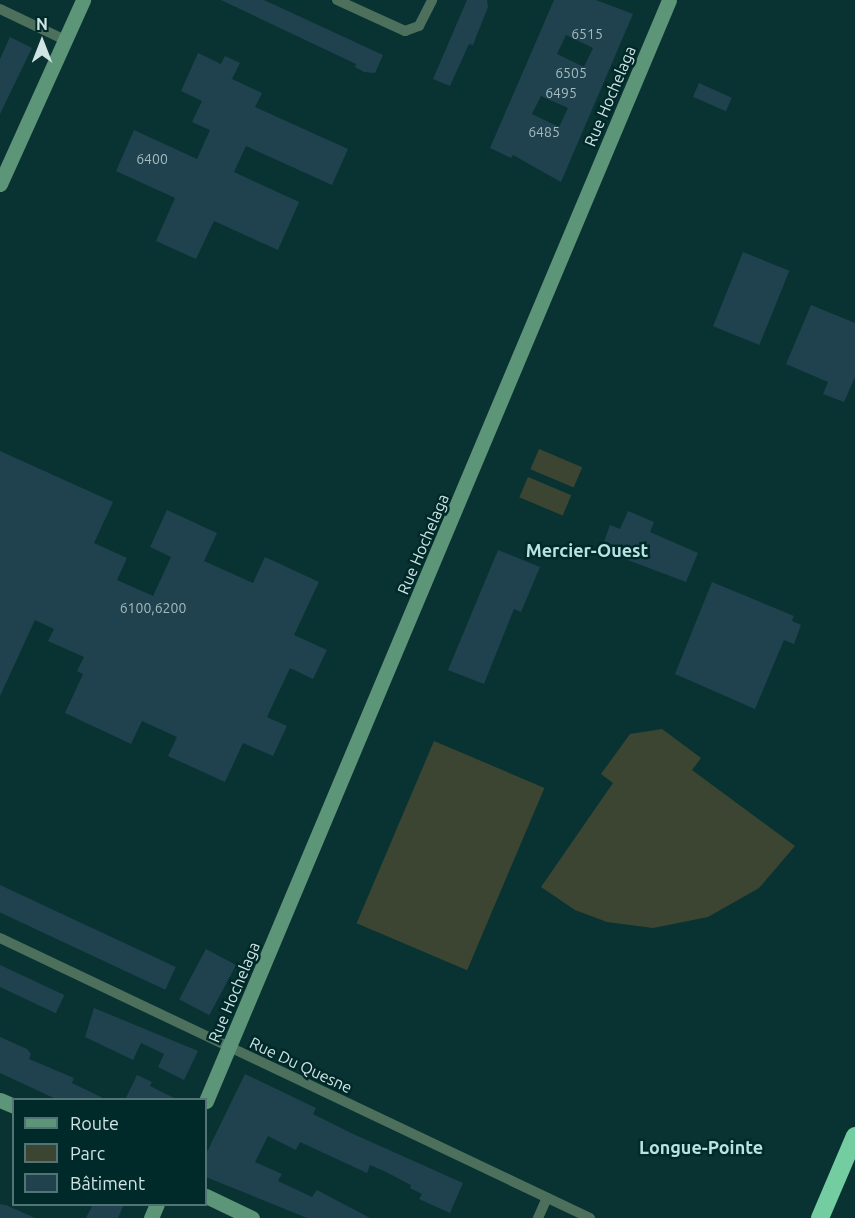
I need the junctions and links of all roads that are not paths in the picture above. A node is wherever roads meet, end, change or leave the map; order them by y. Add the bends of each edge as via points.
1 (83, 0) edge
2 (337, 0) edge
3 (432, 0) edge
4 (669, 0) edge
5 (0, 9) edge
6 (65, 40) junction
7 (1, 180) edge
8 (0, 938) edge
9 (230, 1048) junction
10 (207, 1099) edge
11 (855, 1136) edge
12 (207, 1196) edge
13 (547, 1198) junction
14 (252, 1218) edge
15 (537, 1218) edge
16 (590, 1218) edge
17 (820, 1218) edge

1 - 6 main road
2 - 3 street via 405,31 419,26
4 - 9 main road, Rue Hochelaga
5 - 6 street
6 - 7 main road
8 - 9 street, Rue Du Quesne
9 - 10 main road, Rue Hochelaga
9 - 13 street, Rue Du Quesne
11 - 17 highway
12 - 14 main road
13 - 15 street
13 - 16 street, Rue Du Quesne

